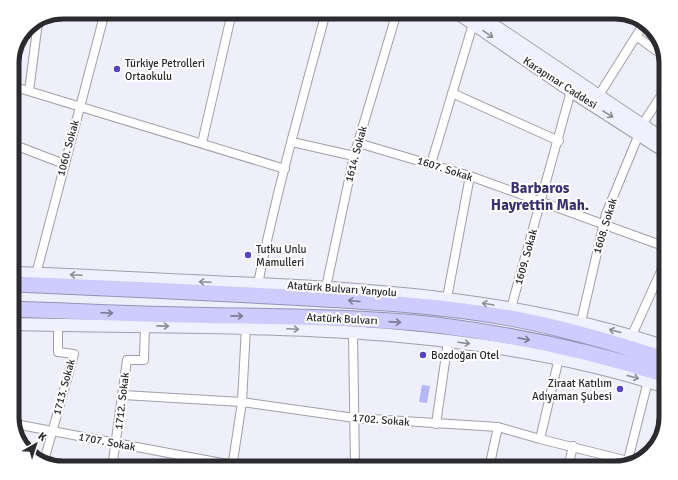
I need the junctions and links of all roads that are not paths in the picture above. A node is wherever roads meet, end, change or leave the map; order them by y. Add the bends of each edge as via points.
1 (103, 19) edge
2 (230, 19) edge
3 (324, 19) edge
4 (395, 19) edge
5 (477, 19) edge
6 (482, 19) edge
7 (483, 19) edge
8 (37, 27) edge
9 (641, 28) edge
10 (636, 36) junction
11 (657, 51) edge
12 (19, 88) edge
13 (29, 91) junction
14 (572, 91) junction
15 (452, 93) junction
16 (599, 96) junction
17 (659, 99) edge
18 (79, 107) junction
19 (641, 129) junction
20 (659, 138) edge
21 (558, 141) junction
22 (292, 142) junction
23 (202, 143) junction
24 (358, 143) junction
25 (659, 146) edge
26 (19, 147) edge
27 (354, 156) junction
28 (64, 164) junction
29 (431, 164) junction
30 (285, 169) junction
31 (470, 176) junction
32 (541, 202) junction
33 (603, 225) junction
34 (659, 245) edge
35 (659, 275) edge
36 (35, 279) junction
37 (19, 280) edge
38 (258, 284) junction
39 (234, 288) junction
40 (325, 293) junction
41 (447, 298) junction
42 (19, 309) edge
43 (510, 313) junction
44 (580, 322) junction
45 (19, 324) edge
46 (58, 325) junction
47 (145, 326) junction
48 (246, 327) junction
49 (353, 332) junction
50 (632, 335) junction
51 (448, 341) junction
52 (659, 345) edge
53 (559, 358) junction
54 (659, 358) edge
55 (659, 373) edge
56 (648, 381) junction
57 (659, 385) edge
58 (123, 395) junction
59 (242, 402) junction
60 (355, 418) junction
61 (436, 424) junction
62 (20, 425) edge
63 (498, 426) junction
64 (52, 432) junction
65 (540, 440) junction
66 (117, 444) junction
67 (573, 446) junction
68 (633, 456) edge
69 (45, 457) edge
70 (624, 460) edge
71 (113, 461) edge
72 (202, 461) edge
73 (233, 461) edge
74 (355, 461) edge
75 (490, 461) edge
76 (570, 461) edge

1 - 18 street, 1060. Sokak
2 - 23 street
3 - 22 street
4 - 24 street, 1614. Sokak
5 - 15 street
6 -> 14 street, Karapınar Caddesi
7 - 16 street, Karapınar Caddesi
8 - 13 street
9 - 10 street
10 - 11 street
10 - 16 street
12 - 13 street
13 - 18 street
14 -> 19 street, Karapınar Caddesi
14 - 21 street, 1609. Sokak
15 - 21 street
15 - 29 street
16 - 19 street, Karapınar Caddesi
17 - 19 street, 1608. Sokak
18 - 23 street
18 - 28 street, 1060. Sokak
19 - 20 street, Karapınar Caddesi
19 - 25 street, Karapınar Caddesi
19 - 33 street, 1608. Sokak
21 - 32 street, 1609. Sokak
22 - 27 street
22 - 30 street
23 - 30 street
24 - 27 street, 1614. Sokak
24 - 29 street, 1607. Sokak
26 - 28 street
27 - 40 street, 1614. Sokak
28 - 36 street, 1060. Sokak
29 - 31 street, 1607. Sokak
30 - 38 street
31 - 32 street, 1607. Sokak
31 - 41 street
32 - 33 street, 1607. Sokak
32 - 43 street, 1609. Sokak
33 - 34 street, 1607. Sokak
33 - 44 street, 1608. Sokak
35 - 50 street
36 - 37 highway, Atatürk Bulvarı
39 -> 36 highway, Atatürk Bulvarı
38 - 39 street, Atatürk Bulvarı Yanyolu
38 - 40 street, Atatürk Bulvarı Yanyolu
39 - 40 highway, Atatürk Bulvarı
40 - 41 street, Atatürk Bulvarı Yanyolu
43 -> 40 highway, Atatürk Bulvarı via 436,308
43 -> 41 street, Atatürk Bulvarı Yanyolu
42 -> 55 highway, Atatürk Bulvarı via 326,318 435,325 562,346
43 - 44 street, Atatürk Bulvarı Yanyolu
43 - 54 highway, Atatürk Bulvarı
50 -> 44 street, Atatürk Bulvarı Yanyolu
45 - 46 street
46 - 47 street
46 - 64 street, 1713. Sokak via 58,352 74,354
47 -> 48 street
47 - 58 street, 1712. Sokak via 144,360 127,360
48 -> 49 street
48 - 59 street
49 - 51 street
49 - 60 street
50 - 52 street, Atatürk Bulvarı Yanyolu
51 -> 53 street via 504,347
51 - 61 street
53 -> 56 street
53 - 65 street
56 - 57 street
56 - 68 street
58 - 59 street, 1702. Sokak
58 - 66 street, 1712. Sokak
59 - 60 street, 1702. Sokak
59 - 73 street
60 - 61 street, 1702. Sokak
60 - 74 street
61 - 63 street, 1702. Sokak
62 - 64 street, 1707. Sokak
63 - 65 street, 1702. Sokak
63 - 75 street
64 - 66 street, 1707. Sokak
64 - 69 street, 1713. Sokak
65 - 67 street, 1702. Sokak
66 - 71 street, 1712. Sokak
66 - 72 street, 1707. Sokak
67 - 70 street, 1702. Sokak
67 - 76 street

